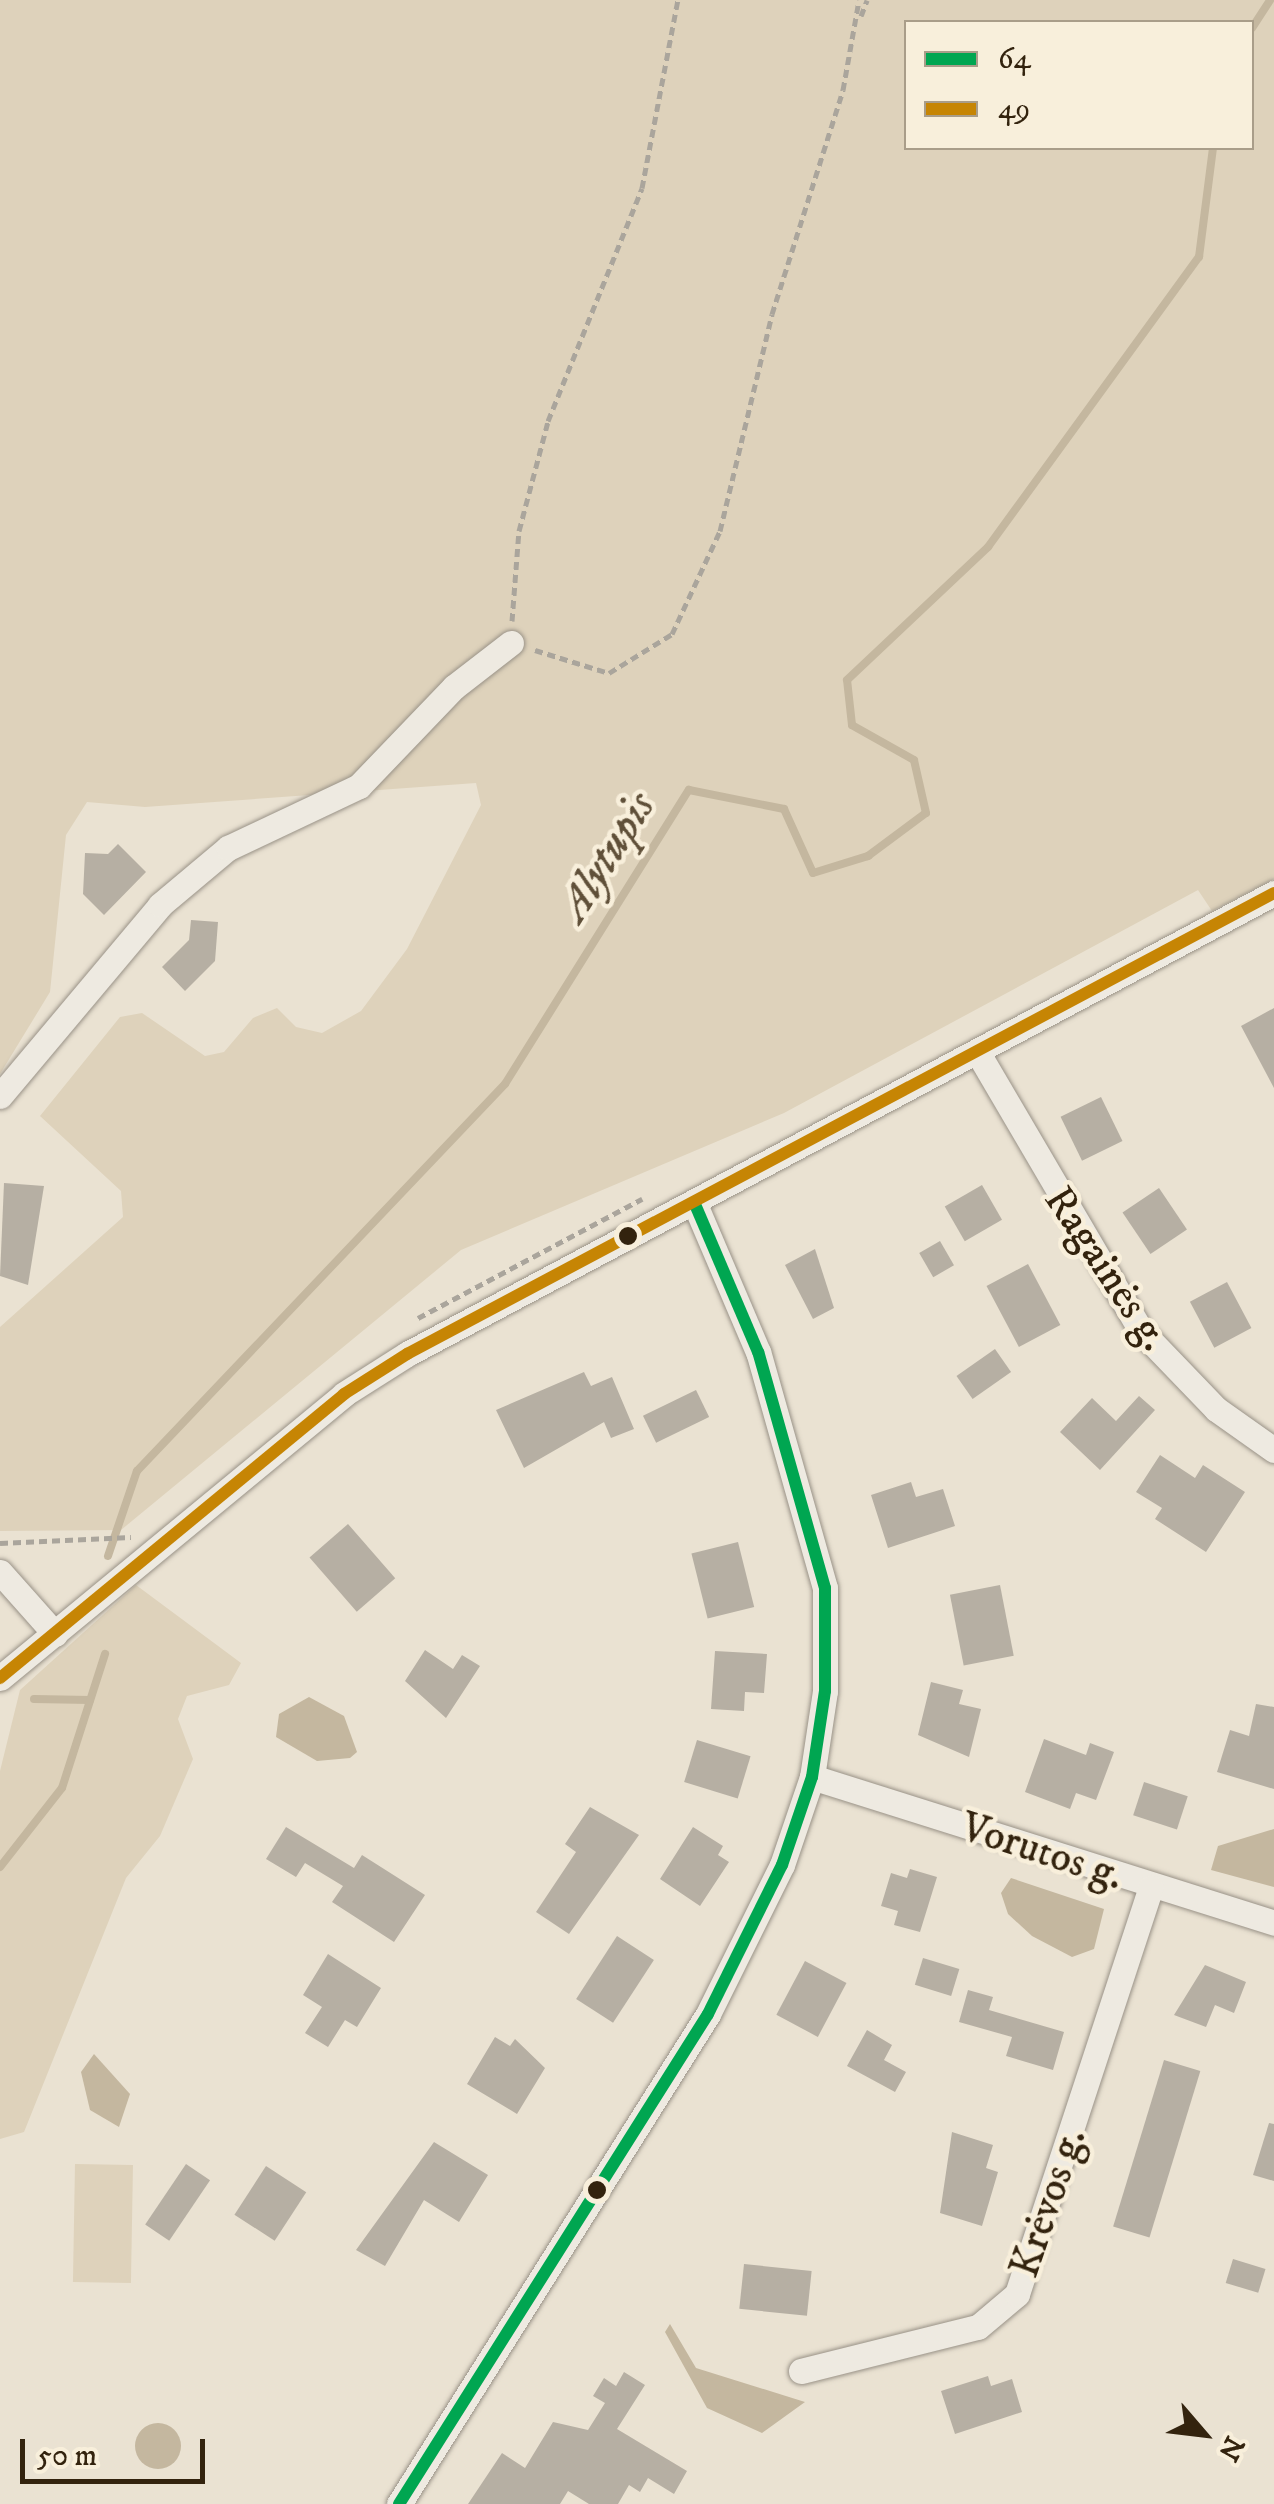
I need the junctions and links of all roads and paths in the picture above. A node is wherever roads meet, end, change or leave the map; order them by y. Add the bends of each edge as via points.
1 (678, 0) edge
2 (863, 0) edge
3 (511, 643) junction
4 (1274, 893) edge
5 (978, 1053) junction
6 (0, 1096) edge
7 (695, 1204) junction
8 (1274, 1450) edge
9 (130, 1538) dead end
10 (0, 1542) edge
11 (0, 1572) edge
12 (55, 1634) junction
13 (0, 1678) edge
14 (812, 1777) junction
15 (1150, 1888) junction
16 (1274, 1922) edge
17 (801, 2371) dead end
18 (399, 2504) edge

1 - 3 path via 642,188 548,421 529,494
2 - 3 path via 720,531 672,634 609,673
3 - 6 street via 454,686 359,786 228,848 160,905 60,1014
4 - 5 street
5 - 7 street
5 - 8 street, Ragainės g. via 1142,1332 1216,1409
7 - 12 street via 344,1394
7 - 14 street via 758,1352 825,1588 825,1691
9 - 10 path
11 - 12 street
12 - 13 street
14 - 15 street, Vorutos g.
14 - 18 street via 776,1879 708,2014
15 - 16 street, Vorutos g.
15 - 17 street, Krėvos g. via 1018,2294 978,2327

